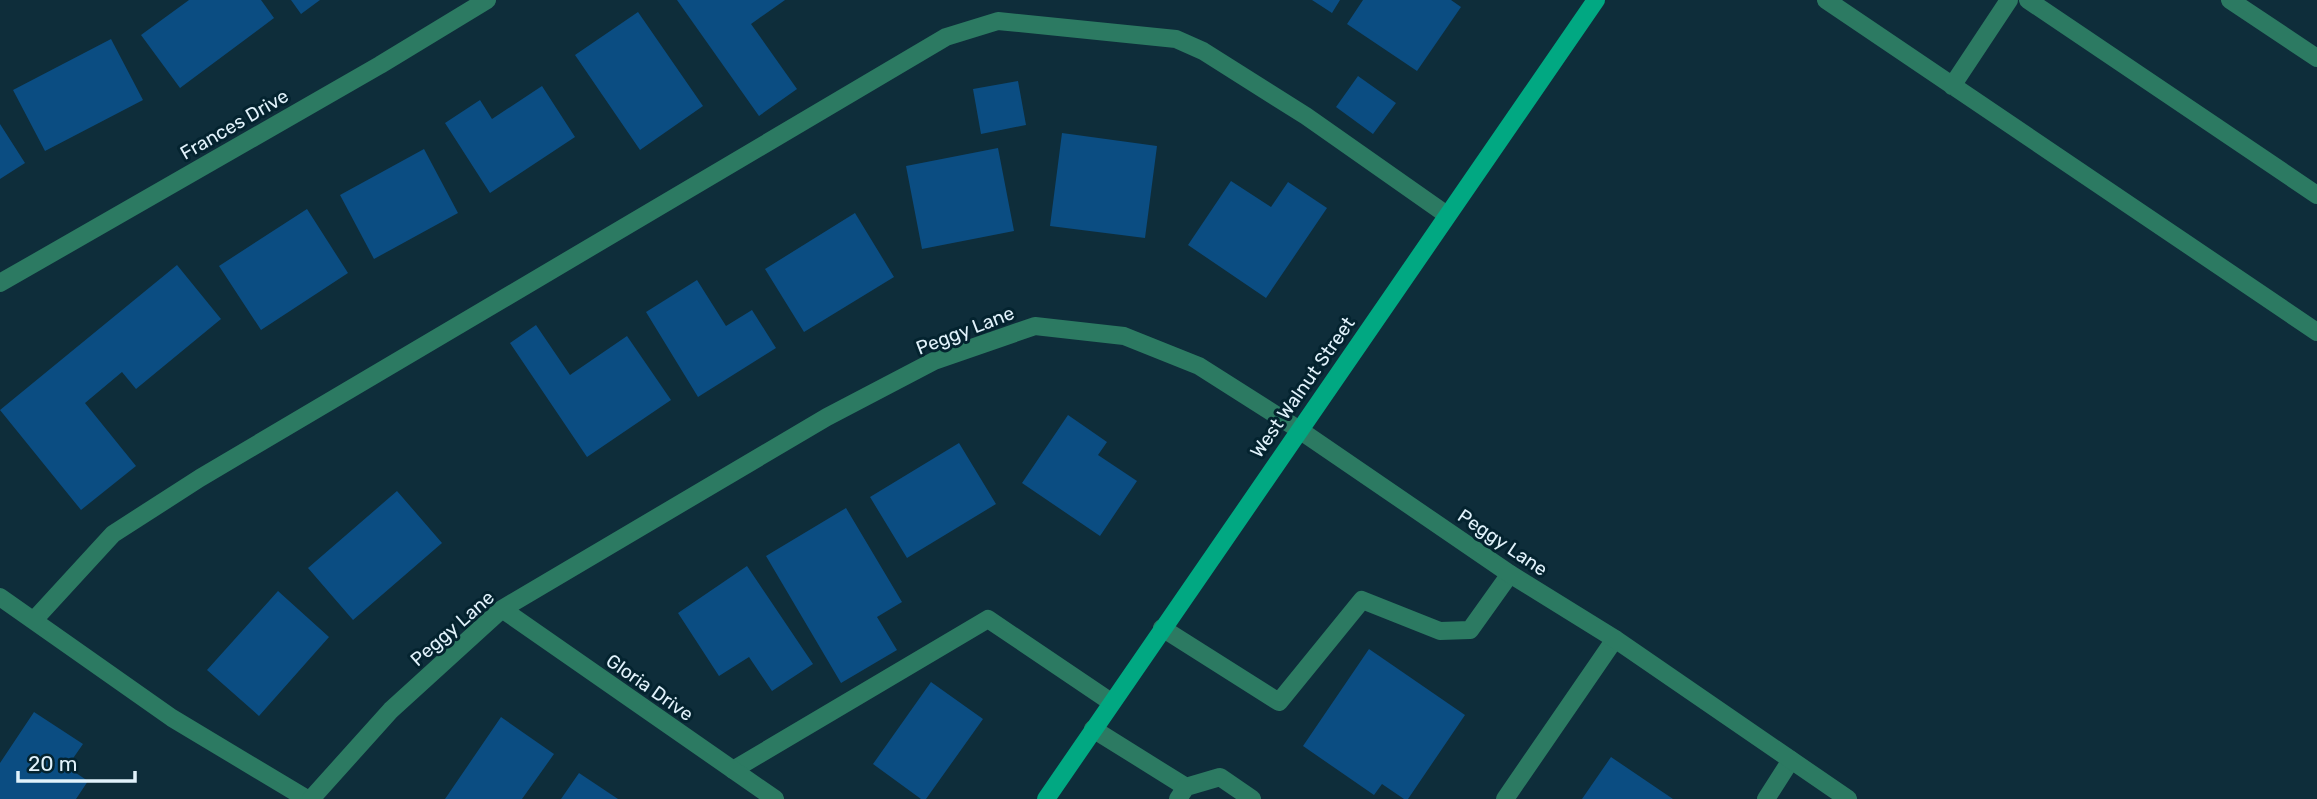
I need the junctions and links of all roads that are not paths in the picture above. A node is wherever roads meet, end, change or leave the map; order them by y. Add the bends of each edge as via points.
1 (487, 0) edge
2 (1596, 0) edge
3 (1826, 0) edge
4 (2009, 0) edge
5 (2028, 0) edge
6 (2233, 1) edge
7 (2317, 58) edge
8 (1952, 86) junction
9 (2317, 195) edge
10 (1447, 215) junction
11 (0, 282) edge
12 (2317, 332) edge
13 (1298, 429) junction
14 (1510, 574) junction
15 (0, 597) edge
16 (502, 609) junction
17 (34, 620) junction
18 (1162, 628) junction
19 (1615, 639) junction
20 (1111, 702) junction
21 (1093, 729) junction
22 (1791, 760) junction
23 (733, 770) junction
24 (1182, 793) edge
25 (309, 799) edge
26 (775, 799) edge
27 (1046, 799) edge
28 (1252, 799) edge
29 (1504, 799) edge
30 (1766, 799) edge
31 (1847, 799) edge

1 - 11 street, Frances Drive
2 - 10 main road, West Walnut Street
3 - 8 street
4 - 8 street
5 - 9 street
6 - 7 street
8 - 12 street
10 - 13 main road, West Walnut Street
10 - 17 street via 1306,116 1176,39 998,21 946,37 200,478 113,534
13 - 14 street, Peggy Lane
13 - 16 street, Peggy Lane via 1199,366 1137,341 1035,326 934,361 827,417
13 - 18 main road, West Walnut Street
14 - 18 street via 1470,630 1440,631 1362,600 1279,702
14 - 19 street, Peggy Lane
15 - 17 street
16 - 23 street, Gloria Drive
16 - 25 street, Peggy Lane via 391,710
17 - 25 street via 172,718
18 - 20 main road, West Walnut Street
19 - 22 street, Peggy Lane
19 - 29 street
20 - 21 main road, West Walnut Street
20 - 23 street via 988,620
21 - 24 street
21 - 27 main road, West Walnut Street
22 - 30 street
22 - 31 street, Peggy Lane
23 - 26 street, Gloria Drive
24 - 28 street via 1220,777

